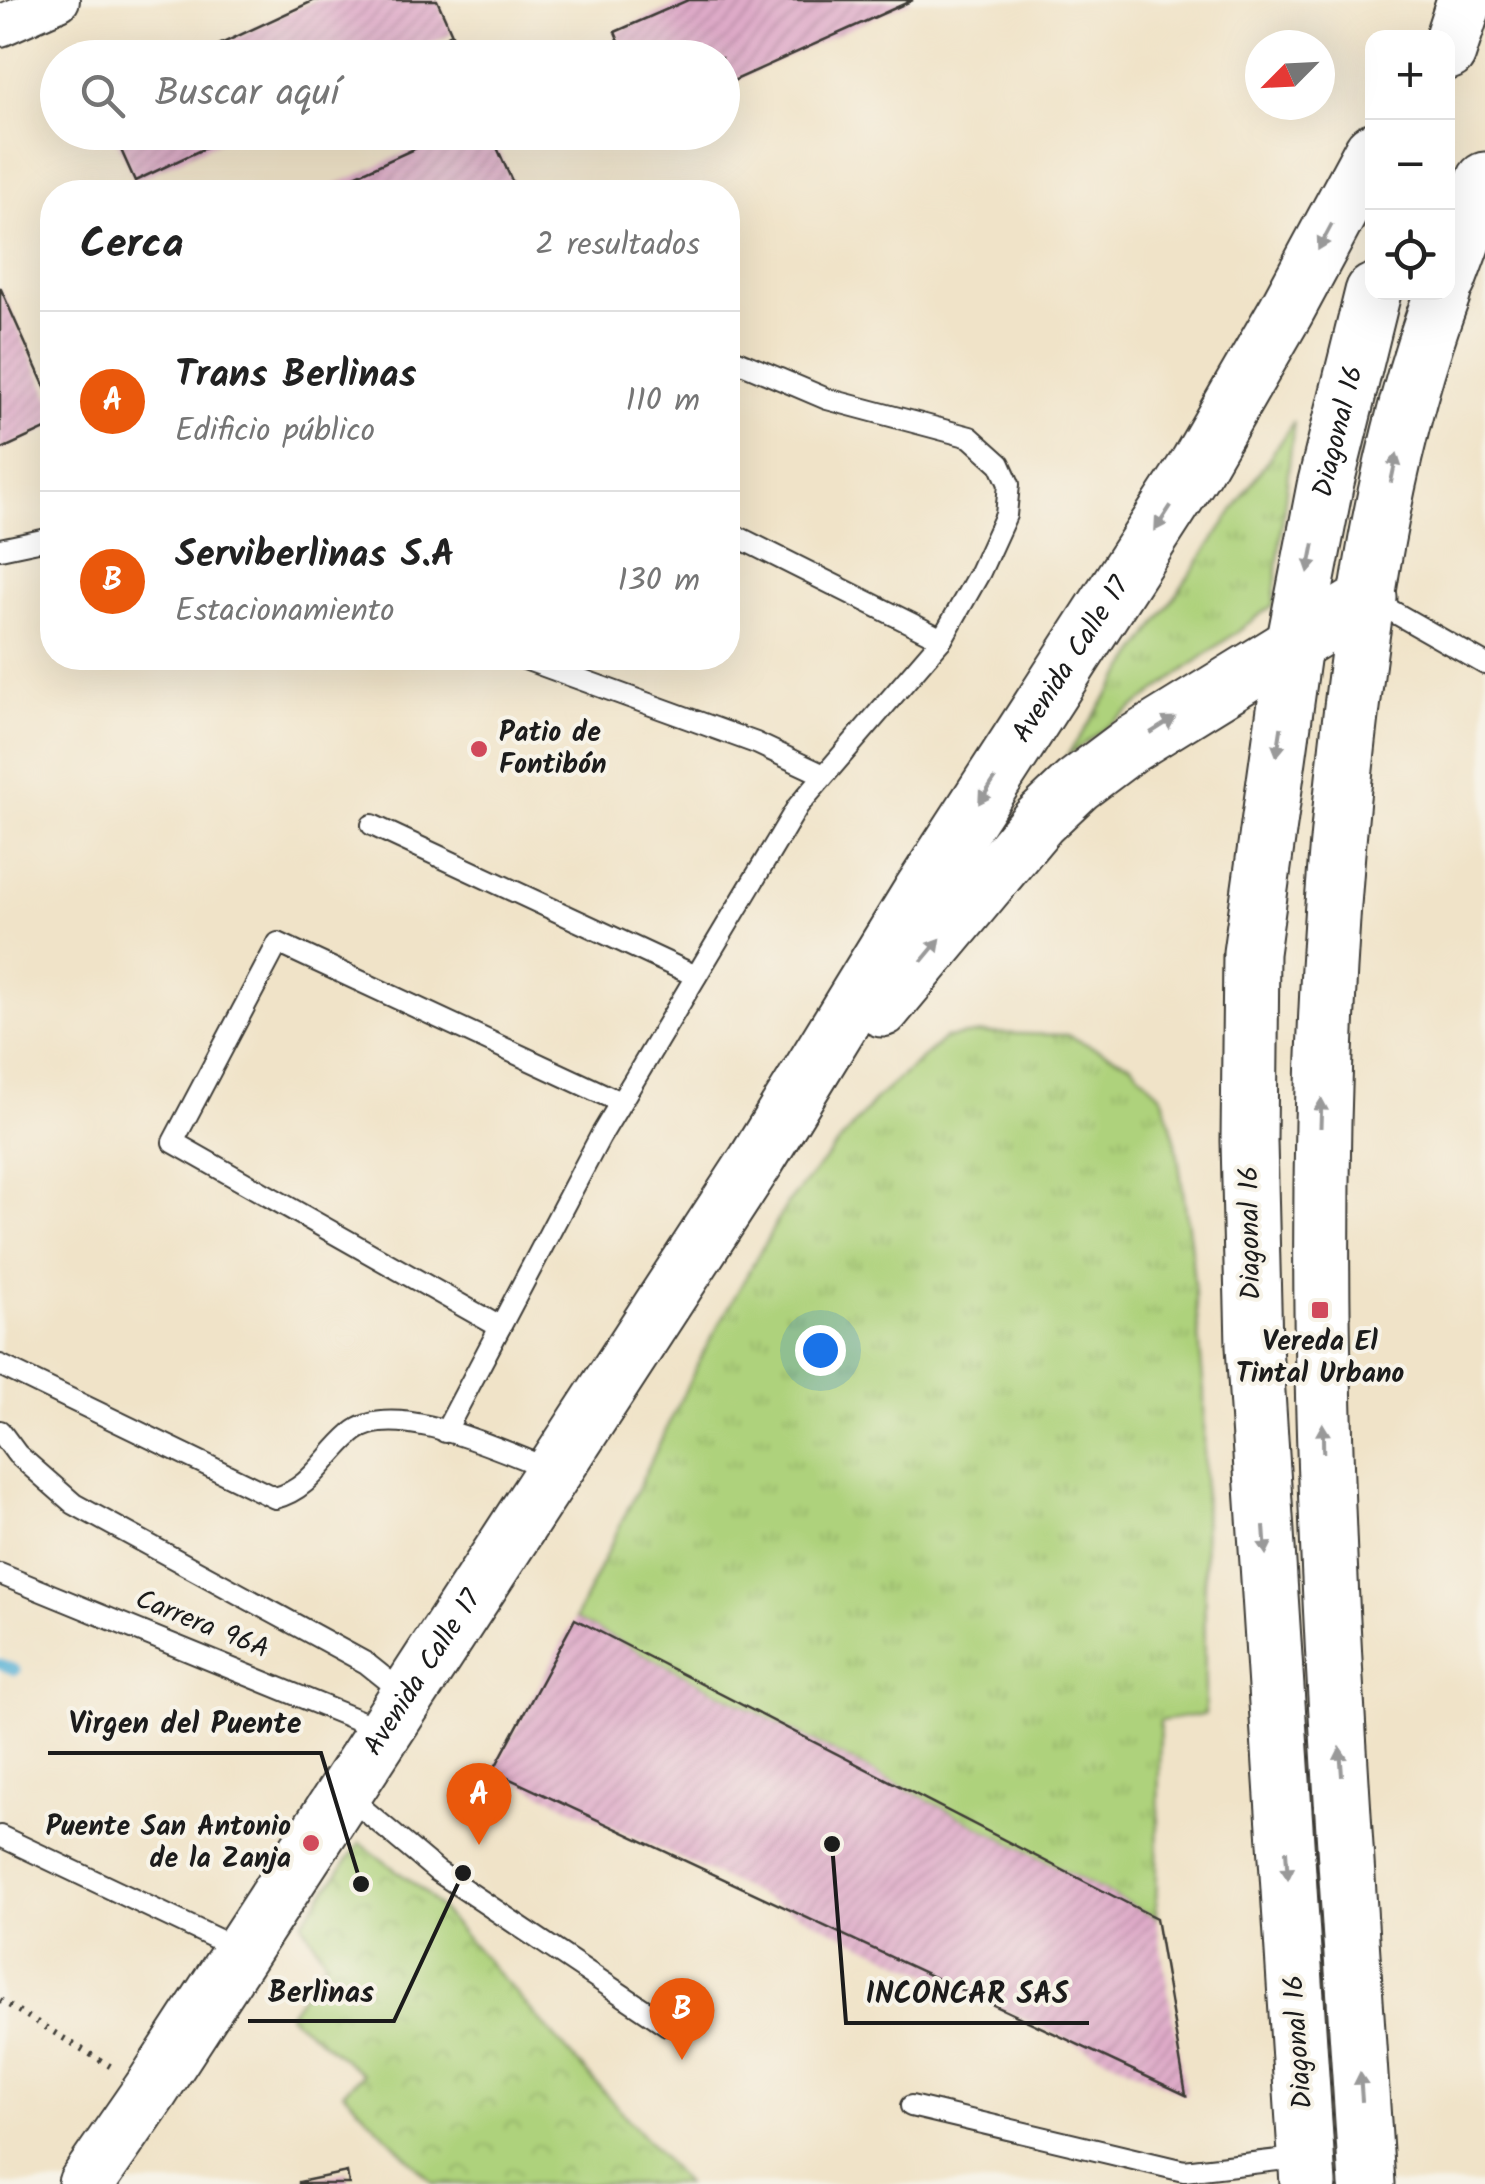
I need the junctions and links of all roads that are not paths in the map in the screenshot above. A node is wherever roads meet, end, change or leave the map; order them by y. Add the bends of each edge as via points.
1 (58, 0) edge
2 (1461, 0) edge
3 (0, 26) edge
4 (1442, 30) edge
5 (1454, 30) edge
6 (1365, 164) edge
7 (1485, 180) edge
8 (1455, 261) edge
9 (1371, 300) edge
10 (1440, 300) edge
11 (740, 362) edge
12 (740, 538) edge
13 (40, 541) edge
14 (0, 549) edge
15 (1368, 598) junction
16 (942, 638) junction
17 (1294, 646) junction
18 (1485, 664) edge
19 (555, 670) edge
20 (824, 775) junction
21 (372, 826) dead end
22 (696, 976) junction
23 (620, 1102) junction
24 (756, 1161) junction
25 (500, 1328) junction
26 (0, 1364) edge
27 (0, 1431) edge
28 (445, 1432) junction
29 (554, 1471) junction
30 (0, 1574) edge
31 (394, 1713) junction
32 (343, 1792) junction
33 (0, 1836) edge
34 (240, 1950) junction
35 (667, 2026) dead end
36 (910, 2106) dead end
37 (1307, 2170) edge
38 (86, 2184) edge
39 (1367, 2184) edge

1 - 3 street
2 - 4 main road
2 - 5 main road
6 -> 24 main road, Avenida Calle 17 via 1197,465
7 - 8 main road
9 -> 17 main road, Diagonal 16
15 -> 10 main road via 1406,410
11 - 16 lane via 827,399 970,437 1000,464 1009,484 1006,515
12 - 16 lane
13 - 14 lane
15 - 17 main road, Avenida Calle 17
15 - 18 lane
39 -> 15 main road via 1330,1590 1319,1214 1336,862
16 - 20 lane
24 -> 17 main road, Avenida Calle 17 via 1039,821 1129,746
17 -> 37 main road, Diagonal 16 via 1251,953 1249,1141 1260,1450
19 - 20 lane via 756,743
20 - 22 lane via 798,806
21 - 22 lane
22 - 23 lane
23 - 25 lane
23 - 25 lane via 278,943 173,1142
24 - 29 main road, Avenida Calle 17
25 - 28 lane
26 - 28 lane via 275,1498 292,1493 352,1432 371,1422 414,1420
27 - 31 lane via 74,1504 366,1664
28 - 29 lane
29 - 31 main road, Avenida Calle 17
30 - 31 lane, Carrera 96A
31 - 32 main road, Avenida Calle 17
32 - 34 main road, Avenida Calle 17
32 - 35 lane via 437,1871
33 - 34 lane
34 - 38 main road, Avenida Calle 17
36 - 37 lane via 1184,2171

